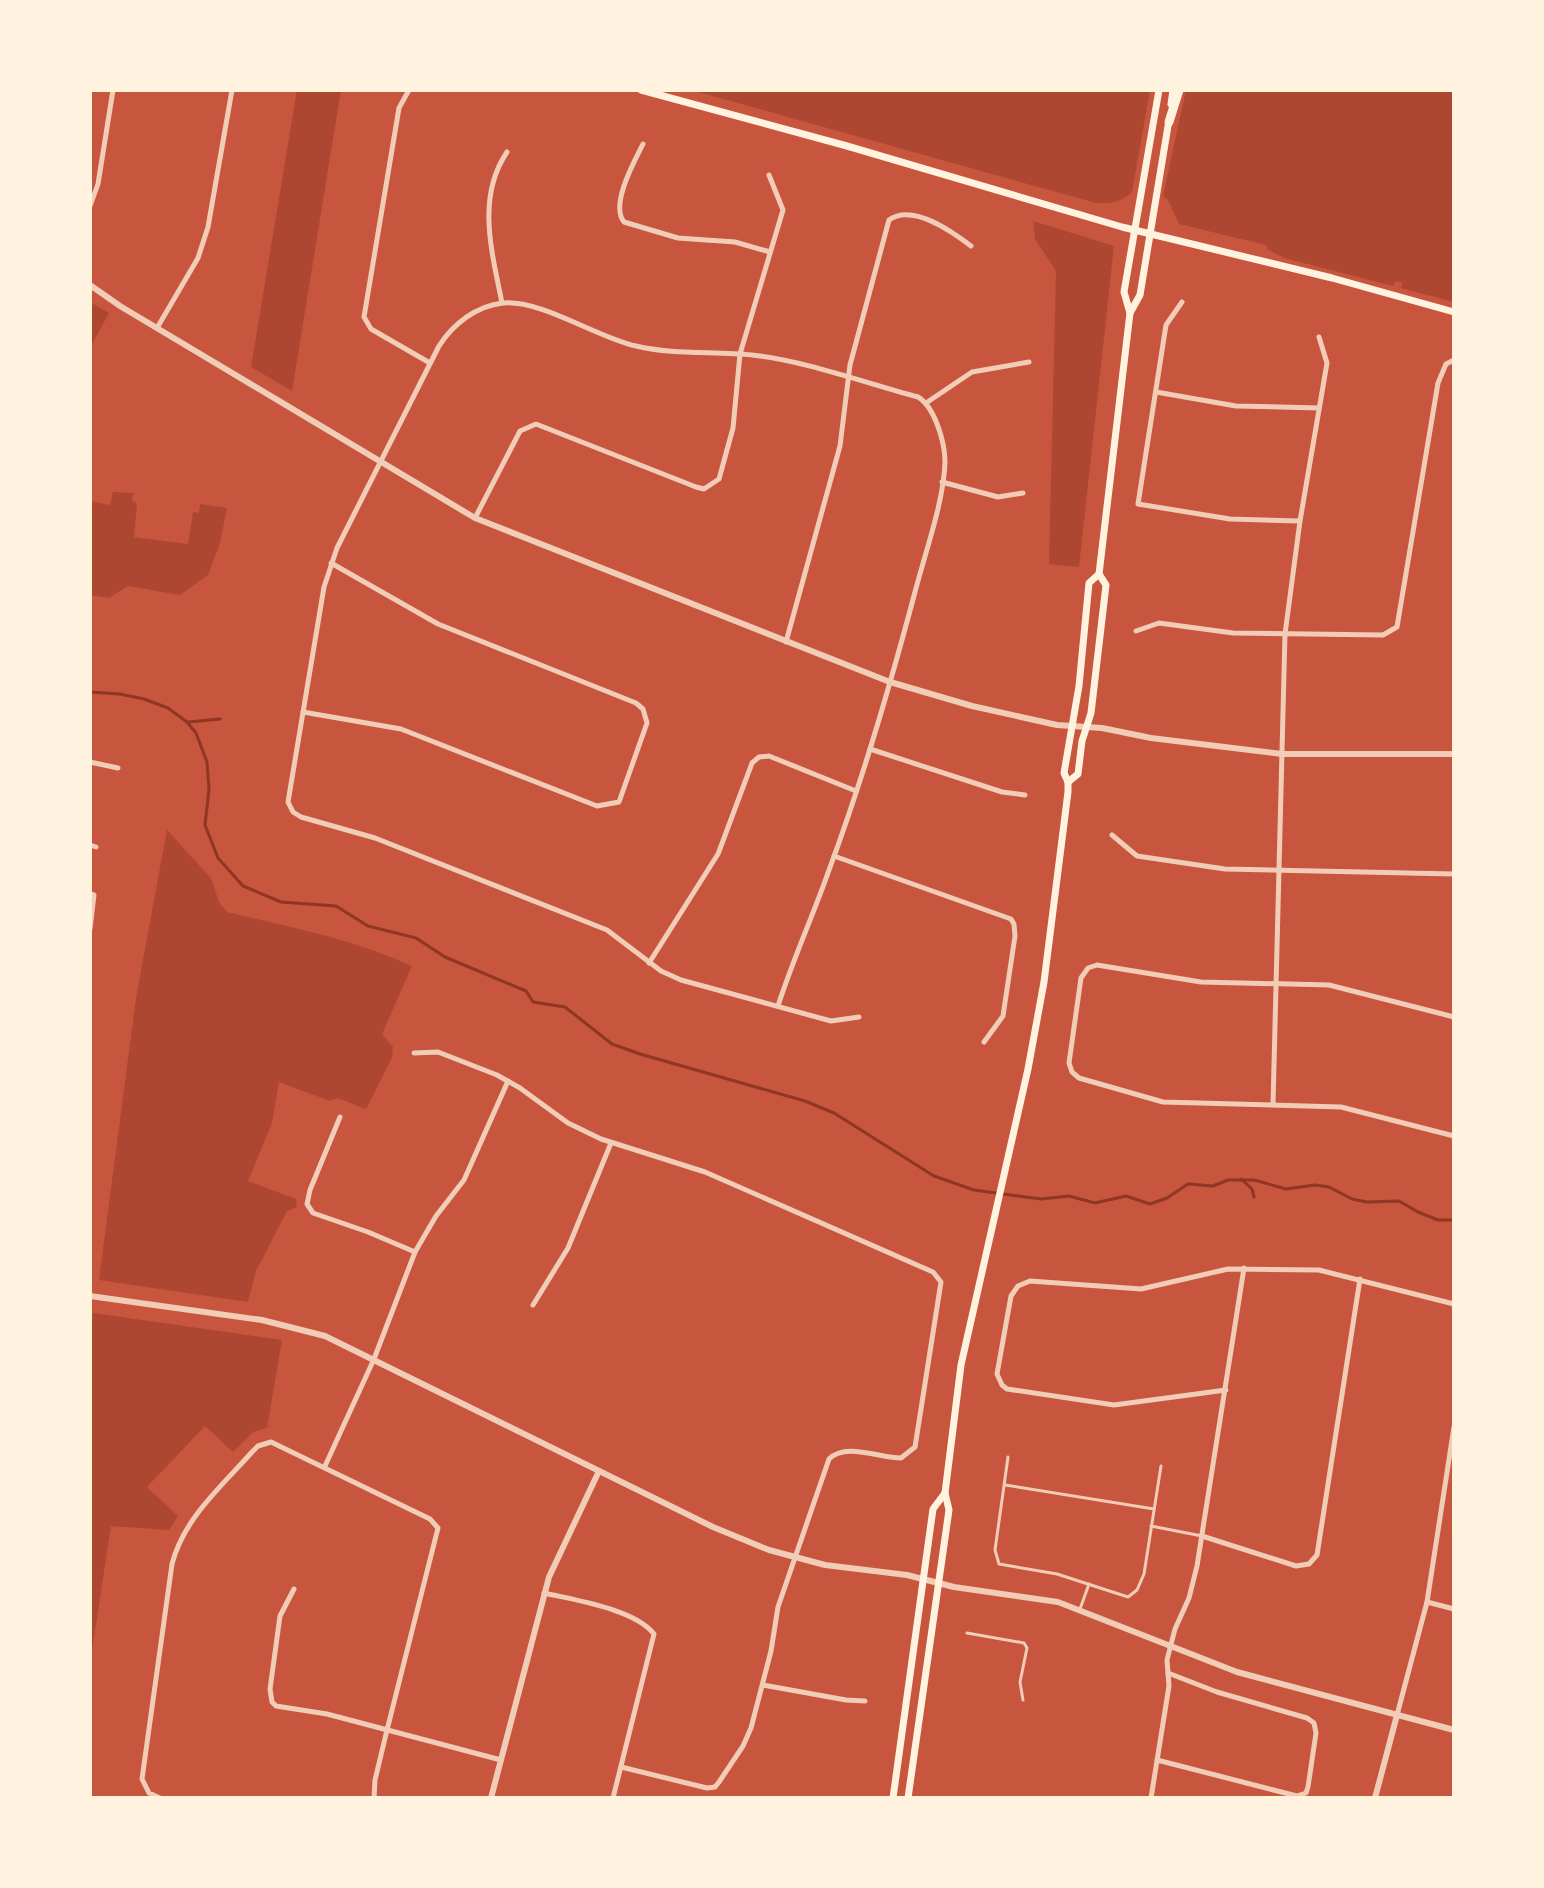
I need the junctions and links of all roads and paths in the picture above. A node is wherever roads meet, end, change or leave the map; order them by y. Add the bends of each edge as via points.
1 (113, 90) edge
2 (232, 90) edge
3 (409, 90) edge
4 (641, 90) edge
5 (1159, 90) edge
6 (1176, 90) edge
7 (1169, 122) joint
8 (643, 144) dead end
9 (507, 152) dead end
10 (769, 175) dead end
11 (90, 206) edge
12 (1135, 231) junction
13 (1149, 234) junction
14 (971, 246) dead end
15 (770, 252) junction
16 (90, 285) edge
17 (1182, 302) dead end
18 (502, 303) junction
19 (1454, 312) edge
20 (1130, 313) junction
21 (157, 328) junction
22 (1319, 337) dead end
23 (740, 354) junction
24 (1454, 360) edge
25 (1029, 362) dead end
26 (430, 363) junction
27 (848, 378) junction
28 (1156, 392) junction
29 (926, 403) junction
30 (1319, 408) junction
31 (381, 461) junction
32 (942, 482) junction
33 (1023, 493) dead end
34 (475, 518) junction
35 (1300, 521) junction
36 (331, 563) junction
37 (1099, 574) junction
38 (1136, 631) dead end
39 (1285, 634) junction
40 (786, 642) junction
41 (890, 682) junction
42 (303, 712) junction
43 (1071, 727) junction
44 (1086, 727) junction
45 (870, 749) junction
46 (1282, 754) junction
47 (1454, 754) edge
48 (90, 762) edge
49 (118, 768) dead end
50 (1068, 782) junction
51 (856, 791) junction
52 (1025, 795) dead end
53 (1112, 835) dead end
54 (834, 856) junction
55 (1280, 871) junction
56 (1454, 874) edge
57 (90, 894) edge
58 (90, 929) edge
59 (649, 963) junction
60 (1277, 985) junction
61 (778, 1006) junction
62 (859, 1017) dead end
63 (1454, 1017) edge
64 (984, 1042) dead end
65 (414, 1053) dead end
66 (508, 1081) junction
67 (1273, 1104) junction
68 (340, 1117) dead end
69 (1454, 1136) edge
70 (611, 1143) junction
71 (415, 1252) junction
72 (1244, 1268) junction
73 (1360, 1279) junction
74 (90, 1296) edge
75 (1454, 1304) edge
76 (533, 1305) dead end
77 (374, 1359) junction
78 (1226, 1390) junction
79 (1454, 1427) edge
80 (1008, 1457) dead end
81 (325, 1466) junction
82 (1161, 1466) dead end
83 (599, 1471) junction
84 (1005, 1485) junction
85 (945, 1493) junction
86 (1154, 1509) junction
87 (1151, 1526) junction
88 (1202, 1536) junction
89 (793, 1557) junction
90 (923, 1579) junction
91 (939, 1583) junction
92 (1089, 1584) junction
93 (294, 1589) dead end
94 (544, 1593) junction
95 (1427, 1602) junction
96 (1080, 1609) junction
97 (1454, 1609) edge
98 (967, 1633) dead end
99 (1171, 1645) junction
100 (1168, 1673) junction
101 (763, 1685) junction
102 (1023, 1700) dead end
103 (865, 1701) dead end
104 (1397, 1715) junction
105 (387, 1730) junction
106 (1454, 1730) edge
107 (501, 1760) junction
108 (1157, 1760) junction
109 (621, 1767) junction
110 (160, 1798) edge
111 (374, 1798) edge
112 (491, 1798) edge
113 (613, 1798) edge
114 (893, 1798) edge
115 (908, 1798) edge
116 (1151, 1798) edge
117 (1375, 1798) edge

1 - 11 street
2 - 21 street via 208,227 198,258
3 - 26 street via 399,108 364,317 371,329
4 - 12 main road
5 - 12 main road
6 - 7 highway
7 - 13 main road
8 - 15 street via 618,210 624,222 678,238 735,242
9 - 18 street via 493,176 488,206
10 - 15 street via 783,210
12 - 13 main road
12 - 20 main road via 1124,292
13 - 19 main road
13 - 20 main road via 1140,295
14 - 27 street via 947,228 910,215 889,220
15 - 23 street
16 - 21 street
17 - 28 street via 1166,325
18 - 23 street via 528,306 637,347
18 - 26 street via 457,324
20 - 37 main road
21 - 31 street
22 - 30 street via 1327,363
23 - 27 street
23 - 34 street via 733,428 713,485 696,487 536,424 520,431
24 - 39 street via 1446,364 1438,383 1397,627 1383,635
25 - 29 street via 972,372
26 - 31 street
27 - 29 street
27 - 40 street via 840,446
28 - 30 street via 1236,406
28 - 35 street via 1138,504 1230,519
29 - 32 street via 944,450
30 - 35 street
31 - 34 street
31 - 36 street
32 - 33 street via 998,497
32 - 41 street
34 - 40 street
35 - 39 street
36 - 42 street
36 - 42 street via 438,624 636,703 647,723 619,802 597,806 401,729
37 - 43 main road via 1089,583
37 - 44 main road via 1106,585
38 - 39 street via 1159,623
39 - 46 street
40 - 41 street
41 - 43 street
41 - 45 street
42 - 59 street via 288,802 296,815 375,838 607,930
43 - 44 street
43 - 50 main road via 1064,773
44 - 46 street
44 - 50 main road via 1078,774
45 - 51 street
45 - 52 street
46 - 47 street
46 - 55 street
48 - 49 street
50 - 85 main road via 1044,982 961,1365
51 - 54 street
51 - 59 street via 769,756 759,757 752,763 718,854
53 - 55 street via 1137,856
54 - 61 street
54 - 64 street via 1011,919 1015,936 1003,1016
55 - 56 street
55 - 60 street
57 - 58 street
59 - 61 street via 681,980
60 - 63 street via 1329,985
60 - 67 street
60 - 67 street via 1088,968 1081,978 1069,1063 1079,1078 1163,1102
61 - 62 street via 831,1021
65 - 66 street via 438,1052
66 - 70 street via 568,1123
66 - 71 street via 464,1180
67 - 69 street via 1341,1107
68 - 71 street via 310,1190 309,1208
70 - 76 street via 568,1248
70 - 89 street via 705,1172 933,1272 941,1282 915,1447 901,1458 847,1451 831,1456
71 - 77 street
72 - 73 street via 1319,1270
72 - 78 street
72 - 78 street via 1141,1289 1025,1282 1011,1296 997,1374 1013,1391 1106,1405
73 - 75 street
73 - 88 street via 1317,1555 1309,1564 1296,1566
74 - 77 street via 282,1324 325,1336
77 - 81 street
77 - 83 street
78 - 88 street
79 - 95 street
80 - 84 lane
81 - 105 street via 430,1519 438,1528
81 - 110 street via 279,1444 258,1446 193,1518 177,1544 142,1779 149,1793
82 - 86 lane
83 - 89 street via 734,1536
83 - 94 street
84 - 86 lane
84 - 92 lane via 995,1550 999,1564
85 - 90 main road via 933,1509
85 - 91 main road via 949,1510
86 - 87 lane
87 - 88 lane
87 - 92 lane via 1144,1574 1133,1595
88 - 99 street via 1194,1582
89 - 90 street
89 - 101 street
90 - 91 street
90 - 114 main road
91 - 96 street
91 - 115 main road
92 - 96 lane
93 - 105 street via 280,1616 272,1702
94 - 107 street
94 - 109 street via 624,1615 654,1634
95 - 97 street
95 - 104 street
96 - 99 street
98 - 102 lane via 1024,1643
99 - 100 street
99 - 104 street via 1252,1676
100 - 108 street
100 - 108 street via 1307,1718 1316,1733 1308,1787 1297,1796
101 - 103 street
101 - 109 street via 747,1737 715,1787
104 - 106 street
104 - 117 street
105 - 107 street
105 - 111 street
107 - 112 street
108 - 116 street
109 - 113 street

